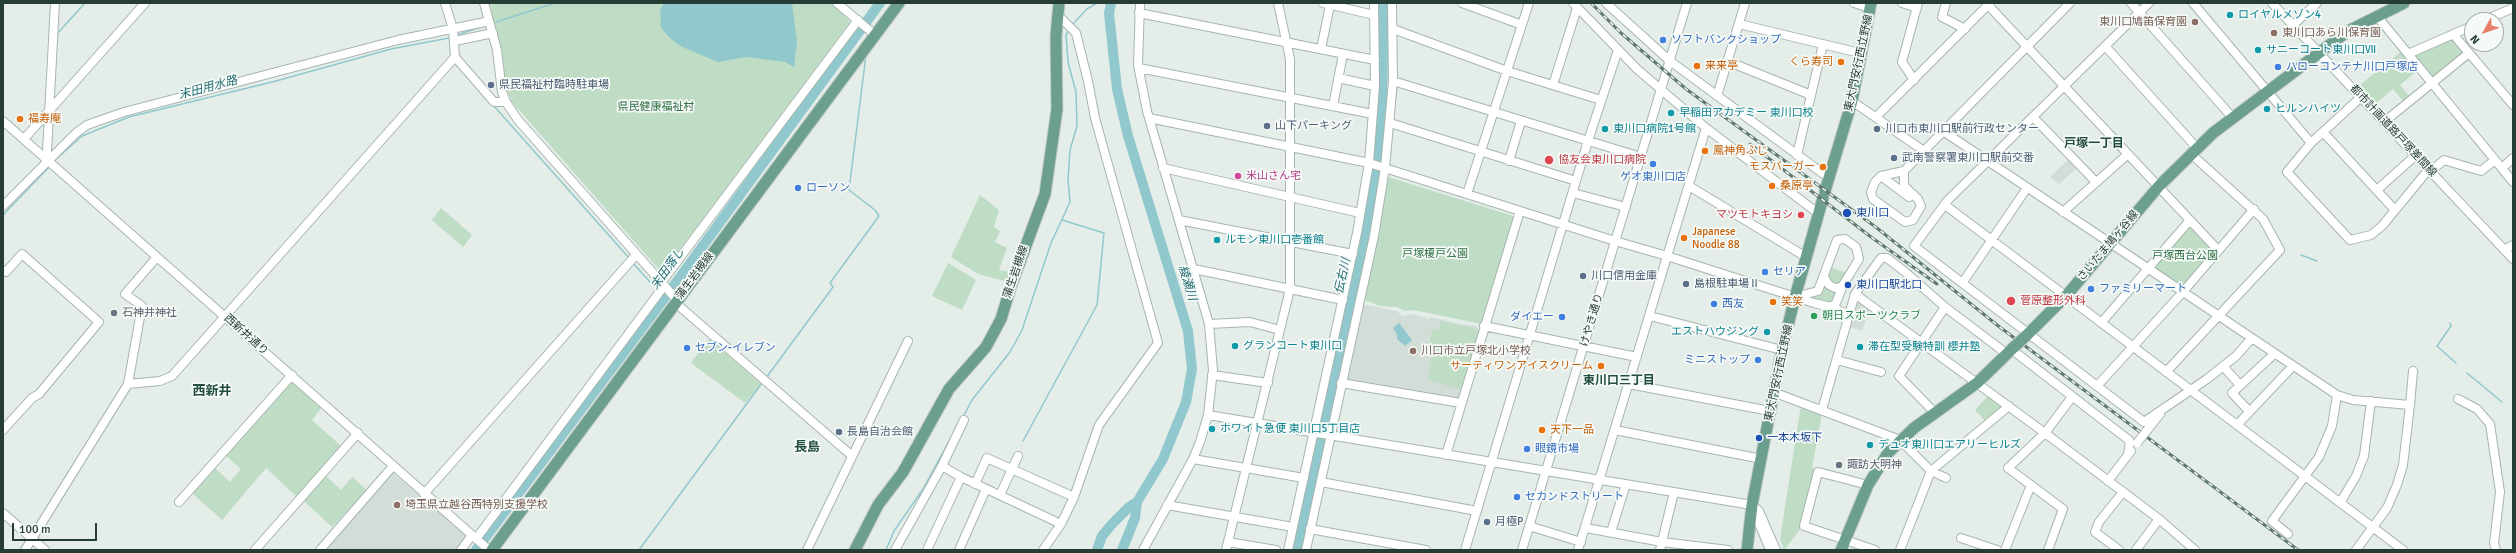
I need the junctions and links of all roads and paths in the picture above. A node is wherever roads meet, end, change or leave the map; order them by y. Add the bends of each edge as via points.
1 (55, 3) edge
2 (144, 3) edge
3 (445, 3) edge
4 (484, 3) edge
5 (837, 3) edge
6 (899, 3) edge
7 (1058, 3) edge
8 (1140, 3) edge
9 (1278, 3) edge
10 (1374, 3) edge
11 (1392, 3) edge
12 (1462, 3) edge
13 (1529, 3) edge
14 (1606, 3) edge
15 (1687, 3) edge
16 (1745, 3) edge
17 (1854, 3) edge
18 (1902, 3) edge
19 (1946, 3) edge
20 (2070, 3) edge
21 (2131, 3) edge
22 (2149, 3) edge
23 (2193, 3) edge
24 (2272, 3) edge
25 (2317, 3) edge
26 (2404, 3) edge
27 (1327, 4) edge
28 (1989, 4) edge
29 (1476, 5) edge
30 (1575, 5) edge
31 (1871, 6) edge
32 (1918, 6) edge
33 (2513, 8) edge
34 (2139, 12) junction
35 (2504, 12) edge
36 (1139, 13) junction
37 (1057, 14) junction
38 (1374, 15) junction
39 (2377, 16) junction
40 (858, 20) junction
41 (485, 22) dead end
42 (1739, 24) junction
43 (1522, 25) junction
44 (2293, 25) junction
45 (453, 29) junction
46 (1393, 29) junction
47 (1964, 29) junction
48 (2464, 29) edge
49 (493, 33) junction
50 (875, 34) junction
51 (2453, 34) junction
52 (455, 41) junction
53 (1288, 43) junction
54 (1823, 44) junction
55 (2028, 45) junction
56 (2105, 46) junction
57 (1321, 49) junction
58 (1618, 50) junction
59 (2319, 52) junction
60 (1860, 53) junction
61 (2469, 53) junction
62 (1342, 54) junction
63 (2408, 54) junction
64 (456, 57) junction
65 (1375, 60) junction
66 (1670, 61) junction
67 (1727, 61) junction
68 (1139, 68) junction
69 (1507, 71) junction
70 (1338, 78) junction
71 (1914, 80) junction
72 (1393, 81) junction
73 (2432, 83) junction
74 (1553, 85) junction
75 (2065, 85) junction
76 (1375, 86) junction
77 (1662, 90) junction
78 (2267, 90) junction
79 (1811, 95) junction
80 (1716, 96) junction
81 (1290, 97) junction
82 (2361, 97) junction
83 (1601, 100) junction
84 (1852, 101) junction
85 (506, 102) junction
86 (2513, 105) edge
87 (1333, 106) junction
88 (50, 110) junction
89 (1494, 112) junction
90 (1373, 114) junction
91 (1877, 116) junction
92 (2033, 117) junction
93 (2232, 117) junction
94 (1149, 118) junction
95 (3, 120) edge
96 (1521, 121) junction
97 (2384, 122) junction
98 (1390, 123) junction
99 (1706, 128) junction
100 (1943, 131) junction
101 (2323, 132) junction
102 (24, 139) junction
103 (1588, 141) junction
104 (2311, 143) junction
105 (1291, 147) junction
106 (2193, 150) junction
107 (1924, 151) junction
108 (1480, 152) junction
109 (2128, 154) junction
110 (1797, 155) junction
111 (2416, 155) junction
112 (1640, 157) junction
113 (2513, 158) edge
114 (47, 159) junction
115 (2495, 160) junction
116 (1509, 161) junction
117 (1988, 161) junction
118 (1370, 164) junction
119 (1163, 168) junction
120 (1384, 168) junction
121 (2502, 168) junction
122 (2430, 170) junction
123 (1904, 171) junction
124 (1881, 176) junction
125 (1829, 178) junction
126 (1576, 181) junction
127 (2096, 182) junction
128 (2513, 182) edge
129 (1689, 186) junction
130 (2159, 186) junction
131 (2027, 188) junction
132 (2377, 190) junction
133 (1573, 193) junction
134 (1467, 194) junction
135 (1290, 196) junction
136 (1945, 205) junction
137 (3, 206) edge
138 (1921, 206) junction
139 (1626, 207) junction
140 (2254, 209) junction
141 (2394, 209) junction
142 (1520, 211) junction
143 (2063, 212) junction
144 (1360, 213) junction
145 (1819, 214) junction
146 (1179, 220) junction
147 (2190, 220) junction
148 (1563, 225) junction
149 (1991, 240) junction
150 (1290, 241) junction
151 (1616, 241) junction
152 (2110, 243) junction
153 (2513, 245) edge
154 (2218, 250) junction
155 (2504, 250) junction
156 (1353, 254) junction
157 (636, 255) junction
158 (1667, 256) junction
159 (157, 257) junction
160 (1806, 257) junction
161 (2513, 259) edge
162 (1194, 269) junction
163 (2146, 269) junction
164 (3, 270) edge
165 (1824, 277) junction
166 (1963, 282) junction
167 (663, 284) junction
168 (1842, 287) junction
169 (1290, 288) junction
170 (2182, 293) junction
171 (1855, 294) junction
172 (2066, 296) junction
173 (1795, 297) junction
174 (677, 300) junction
175 (1343, 300) junction
176 (1834, 306) junction
177 (1945, 307) junction
178 (1851, 314) junction
179 (225, 316) junction
180 (1650, 316) junction
181 (2218, 316) junction
182 (2101, 323) junction
183 (1209, 324) junction
184 (1484, 326) junction
185 (1280, 330) junction
186 (1529, 335) junction
187 (2027, 335) junction
188 (2252, 339) junction
189 (908, 341) dead end
190 (1922, 341) junction
191 (1584, 346) junction
192 (2133, 348) junction
193 (1782, 350) junction
194 (2011, 350) junction
195 (2273, 354) junction
196 (1637, 357) junction
197 (1837, 360) junction
198 (2223, 366) junction
199 (2292, 367) junction
200 (2413, 371) dead end
201 (1881, 372) dead end
202 (2166, 372) junction
203 (1212, 375) junction
204 (292, 376) junction
205 (1268, 383) junction
206 (1342, 383) junction
207 (1977, 383) junction
208 (128, 384) junction
209 (1629, 384) junction
210 (2240, 385) junction
211 (2097, 386) junction
212 (2190, 390) junction
213 (1774, 392) junction
214 (2336, 395) junction
215 (2072, 397) junction
216 (2458, 399) dead end
217 (2370, 401) junction
218 (1461, 403) junction
219 (2410, 405) junction
220 (2009, 406) junction
221 (2164, 408) junction
222 (1822, 410) junction
223 (1770, 411) junction
224 (2249, 411) junction
225 (1936, 414) junction
226 (1208, 415) junction
227 (964, 420) dead end
228 (1258, 422) junction
229 (2237, 425) junction
230 (3, 430) edge
231 (1615, 430) junction
232 (1313, 431) junction
233 (2045, 433) junction
234 (358, 434) junction
235 (1330, 434) junction
236 (1900, 440) junction
237 (851, 455) junction
238 (1446, 455) junction
239 (2128, 455) junction
240 (1018, 456) dead end
241 (1193, 459) junction
242 (1762, 459) junction
243 (1491, 463) junction
244 (393, 466) junction
245 (942, 466) junction
246 (1246, 468) junction
247 (1012, 469) junction
248 (1931, 471) junction
249 (1546, 472) junction
250 (961, 477) junction
251 (2305, 477) junction
252 (1304, 478) junction
253 (1946, 478) dead end
254 (1600, 480) junction
255 (2108, 481) junction
256 (1321, 482) junction
257 (975, 484) junction
258 (1626, 484) junction
259 (1868, 485) junction
260 (2031, 485) junction
261 (986, 489) junction
262 (1674, 492) junction
263 (2123, 492) junction
264 (424, 494) junction
265 (1000, 496) junction
266 (1074, 497) junction
267 (179, 502) dead end
268 (2340, 503) junction
269 (1167, 505) junction
270 (1752, 505) junction
271 (1477, 510) junction
272 (3, 513) edge
273 (1234, 517) junction
274 (2159, 519) junction
275 (1061, 524) junction
276 (1293, 526) junction
277 (1529, 526) junction
278 (1586, 528) junction
279 (2374, 528) junction
280 (1310, 529) junction
281 (1611, 532) junction
282 (2288, 534) dead end
283 (474, 537) junction
284 (32, 538) junction
285 (1961, 538) dead end
286 (1844, 545) edge
287 (1227, 546) edge
288 (1580, 546) edge
289 (1661, 546) edge
290 (25, 550) edge
291 (45, 550) edge
292 (255, 550) edge
293 (320, 550) edge
294 (461, 550) edge
295 (491, 550) edge
296 (807, 550) edge
297 (855, 550) edge
298 (895, 550) edge
299 (928, 550) edge
300 (959, 550) edge
301 (1044, 550) edge
302 (1143, 550) edge
303 (1276, 550) edge
304 (1288, 550) edge
305 (1306, 550) edge
306 (1426, 550) edge
307 (1465, 550) edge
308 (1522, 550) edge
309 (1728, 550) edge
310 (1747, 550) edge
311 (1770, 550) edge
312 (1776, 550) edge
313 (1875, 550) edge
314 (1900, 550) edge
315 (1997, 550) edge
316 (2005, 550) edge
317 (2048, 550) edge
318 (2119, 550) edge
319 (2136, 550) edge
320 (2195, 550) edge
321 (2356, 550) edge
322 (2403, 550) edge
323 (2496, 550) edge

1 - 88 street
2 - 88 street
3 - 45 street
4 - 49 street
5 - 40 street
6 - 50 main road, 蒲生岩槻線
7 - 37 main road, 蒲生岩槻線
8 - 36 street
9 - 53 street
10 - 38 street
11 - 46 street
12 - 29 street
13 - 43 street
14 - 66 street
15 - 66 street
16 - 42 street
17 - 31 street
18 - 32 street
19 - 47 street via 1942,17
20 - 55 street
21 - 34 street
22 - 34 street
23 - 78 street
24 - 44 street, 都市計画道路戸塚差間線
25 - 44 street
26 - 39 main road, さいたま鳩ヶ谷線
27 - 38 street
27 - 57 street
28 - 47 street
28 - 55 street
29 - 43 street
30 - 58 street
30 - 74 street
31 - 60 main road, 東大門安行西立野線
32 - 71 street via 1902,62
33 - 35 street
34 - 56 street
34 - 93 street
36 - 53 street
36 - 68 street
37 - 266 street via 1076,32 1095,118 1158,343 1099,425
37 - 297 main road, 蒲生岩槻線 via 1057,110 1045,194 1010,286 1001,318 986,347 950,389 903,472 878,505
38 - 65 street
39 - 59 main road, さいたま鳩ヶ谷線 via 2356,26
39 - 63 street
40 - 50 street
40 - 167 street
41 - 45 street
42 - 54 street
42 - 67 street
43 - 69 street
44 - 59 street, 都市計画道路戸塚差間線
45 - 52 street
45 - 114 street via 398,40 124,112 87,125
46 - 69 street
46 - 72 street
47 - 71 street
48 - 51 street
49 - 52 street
49 - 85 street
50 - 174 main road, 蒲生岩槻線
51 - 61 street
51 - 63 street
52 - 64 street
53 - 57 street
53 - 81 street
54 - 60 street
54 - 79 street
55 - 75 street
55 - 100 street
56 - 75 street
56 - 106 street
57 - 62 street
58 - 77 street
58 - 83 street
59 - 78 main road, さいたま鳩ヶ谷線
59 - 82 street, 都市計画道路戸塚差間線
60 - 84 main road, 東大門安行西立野線
61 - 73 street
61 - 86 street
62 - 65 street
62 - 70 street
63 - 73 street
64 - 85 street via 494,102
64 - 179 street
65 - 76 street
66 - 77 street, けやき通り
66 - 80 street
67 - 79 street
67 - 80 street
68 - 81 street
68 - 94 street
69 - 74 street
69 - 89 street
70 - 76 street
70 - 87 street
71 - 91 street
72 - 89 street
72 - 98 street
73 - 97 street
73 - 115 street
74 - 83 street
75 - 92 street
75 - 109 street
76 - 90 street
77 - 99 street
77 - 112 street, けやき通り
78 - 93 main road, さいたま鳩ヶ谷線
78 - 104 street
79 - 110 street
80 - 110 street
81 - 87 street
81 - 105 street
82 - 97 street, 都市計画道路戸塚差間線
82 - 101 street
83 - 103 street
84 - 91 street
84 - 125 main road, 東大門安行西立野線
85 - 157 street via 518,120
87 - 90 street
88 - 102 street
88 - 114 street
89 - 96 street
89 - 108 street
90 - 118 street
91 - 107 street
92 - 117 street
92 - 127 street
93 - 106 main road, さいたま鳩ヶ谷線
94 - 105 street
94 - 119 street
95 - 102 street, 西新井通り
96 - 103 street
96 - 116 street
97 - 111 street, 都市計画道路戸塚差間線
98 - 108 street
98 - 120 street
99 - 129 street
99 - 145 street
100 - 107 street
100 - 117 street
101 - 104 street
101 - 132 street
102 - 114 street, 西新井通り
103 - 112 street
103 - 126 street
104 - 141 street via 2287,172 2350,240 2371,235 2382,226
105 - 118 street
105 - 135 street
106 - 130 main road, さいたま鳩ヶ谷線
106 - 140 street
107 - 123 street
108 - 116 street
108 - 134 street
109 - 127 street
109 - 130 street
110 - 125 street
111 - 122 street, 都市計画道路戸塚差間線
111 - 132 street
112 - 139 street, けやき通り
113 - 121 street
114 - 137 street
114 - 159 street, 西新井通り
115 - 121 street
115 - 122 street via 2481,171 2444,160
116 - 126 street
117 - 131 street
117 - 136 street
118 - 120 street
118 - 144 street
119 - 135 street
119 - 146 street
120 - 134 street
120 - 206 street via 1374,236
121 - 128 street
122 - 141 street
122 - 155 street, 都市計画道路戸塚差間線
123 - 124 street
123 - 138 street via 1904,186 1918,198
124 - 138 street
124 - 138 street via 1871,192 1876,203 1905,222 1913,220
125 - 145 main road, 東大門安行西立野線
126 - 133 street
127 - 143 street
129 - 158 street
129 - 160 street
130 - 147 street
130 - 152 main road, さいたま鳩ヶ谷線
131 - 143 street
131 - 149 street
132 - 141 street
133 - 139 street
133 - 148 street
134 - 142 street
135 - 144 street
135 - 150 street
136 - 149 street
136 - 166 street via 1914,246
139 - 151 street, けやき通り
140 - 154 street
140 - 181 street via 2268,226 2280,250
142 - 148 street
142 - 184 street
143 - 152 street
144 - 156 street
145 - 160 main road, 東大門安行西立野線
146 - 150 street
146 - 162 street
147 - 154 street
147 - 163 street
148 - 151 street
148 - 186 street
149 - 166 street
149 - 172 street
150 - 156 street
150 - 169 street
151 - 158 street
151 - 191 street, けやき通り
152 - 163 street
152 - 172 main road, さいたま鳩ヶ谷線
153 - 155 street
154 - 170 street
155 - 161 street, 都市計画道路戸塚差間線
156 - 175 street
157 - 167 street
157 - 264 street
158 - 173 street
158 - 180 street
159 - 179 street, 西新井通り
159 - 208 street via 125,294 142,306
160 - 173 main road, 東大門安行西立野線
162 - 169 street
162 - 183 street
163 - 170 street
163 - 182 street
164 - 230 street via 6,272 22,254 99,322 39,394 32,398
165 - 168 street via 1829,286
165 - 168 street via 1834,244 1840,239 1845,239 1856,247 1859,256
165 - 173 street via 1818,292
166 - 187 street
167 - 174 street
167 - 283 street
168 - 176 street
169 - 175 street
169 - 185 street
170 - 181 street
170 - 192 street
171 - 177 street via 1883,257 1904,271
171 - 178 street
171 - 190 street
172 - 182 street
172 - 187 main road, さいたま鳩ヶ谷線
173 - 176 street
173 - 193 main road, 東大門安行西立野線
174 - 237 street via 679,306
174 - 295 main road, 蒲生岩槻線
175 - 232 street
176 - 178 street via 1839,311
177 - 190 street
177 - 194 street
178 - 197 street
179 - 204 street, 西新井通り
179 - 208 street via 172,376 160,382
180 - 193 street
180 - 196 street
181 - 188 street
181 - 202 street
182 - 192 street
183 - 185 street via 1250,322
183 - 203 street
184 - 186 street
184 - 218 street
185 - 205 street
186 - 191 street
186 - 243 street
187 - 194 main road, さいたま鳩ヶ谷線, bridge
187 - 211 street
188 - 195 street
188 - 198 street
189 - 237 street
190 - 207 street
190 - 225 street via 1899,376
191 - 196 street
191 - 249 street, けやき通り
192 - 202 street
192 - 211 street
193 - 213 main road, 東大門安行西立野線
194 - 207 main road, さいたま鳩ヶ谷線
194 - 215 street
195 - 199 street
195 - 210 street
196 - 209 street
197 - 201 street
197 - 222 street
198 - 210 street
198 - 212 street
199 - 214 street
199 - 224 street
200 - 219 street
202 - 212 street
203 - 205 street
203 - 226 street
204 - 234 street, 西新井通り
204 - 267 street
205 - 228 street
206 - 218 street
206 - 235 street
207 - 220 street
207 - 225 main road, さいたま鳩ヶ谷線
208 - 284 street
209 - 223 street
209 - 231 street
210 - 224 street via 2232,393
211 - 221 street via 2144,422
212 - 221 street
212 - 229 street
213 - 222 street
213 - 223 main road, 東大門安行西立野線
214 - 217 street
214 - 251 street via 2327,442
215 - 233 street
215 - 239 street via 2130,441
216 - 323 street via 2477,409 2490,424 2500,492 2494,543
217 - 219 street
217 - 268 street via 2364,456
218 - 238 street
219 - 279 street via 2400,474 2393,496
220 - 233 street
220 - 248 street
221 - 239 street, bridge
222 - 236 street
223 - 242 main road, 東大門安行西立野線
224 - 229 street
225 - 236 main road, さいたま鳩ヶ谷線
226 - 228 street
226 - 241 street
227 - 245 street
228 - 232 street
228 - 246 street
229 - 251 street
231 - 242 street
231 - 254 street
232 - 235 street
232 - 252 street
233 - 255 street
233 - 260 street via 2008,468
234 - 244 street, 西新井通り
234 - 292 street
235 - 238 street
235 - 256 street
236 - 248 street
236 - 259 main road, さいたま鳩ヶ谷線 via 1888,453
237 - 296 street
238 - 243 street
239 - 255 street
240 - 247 street
241 - 246 street
241 - 269 street
242 - 270 main road, 東大門安行西立野線
243 - 249 street
243 - 271 street
244 - 264 street, 西新井通り
244 - 293 street
245 - 250 street
245 - 298 street
246 - 252 street
246 - 273 street
247 - 257 street via 987,458
247 - 265 street
247 - 266 street
248 - 253 street
248 - 314 street
249 - 254 street
249 - 277 street, けやき通り
250 - 257 street
250 - 299 street
251 - 268 street
251 - 282 street via 2272,521
252 - 276 street
254 - 258 street
254 - 278 street
255 - 263 street
256 - 271 street
256 - 280 street
257 - 261 street
258 - 262 street
258 - 281 street
259 - 286 main road, さいたま鳩ヶ谷線
259 - 286 street via 1818,472 1804,526
260 - 316 street
260 - 317 street via 2063,509
261 - 265 street
261 - 300 street
262 - 270 street
262 - 289 street
263 - 274 street
263 - 318 street via 2099,522 2095,532
264 - 283 street, 西新井通り
265 - 275 street
266 - 275 street
268 - 279 street
269 - 273 street
269 - 302 street
270 - 310 main road, 東大門安行西立野線
270 - 311 street
270 - 312 street via 1763,517
271 - 307 street
272 - 284 street
273 - 276 street
273 - 287 street
274 - 319 street
274 - 320 street
275 - 301 street
276 - 304 street
277 - 288 street
277 - 308 street, けやき通り
278 - 281 street
278 - 288 street
279 - 321 street
279 - 322 street
280 - 305 street
280 - 306 street
281 - 289 street
283 - 294 street
283 - 295 street, 西新井通り
284 - 290 street
284 - 291 street
285 - 315 street
286 - 313 street
287 - 303 street
289 - 309 street

